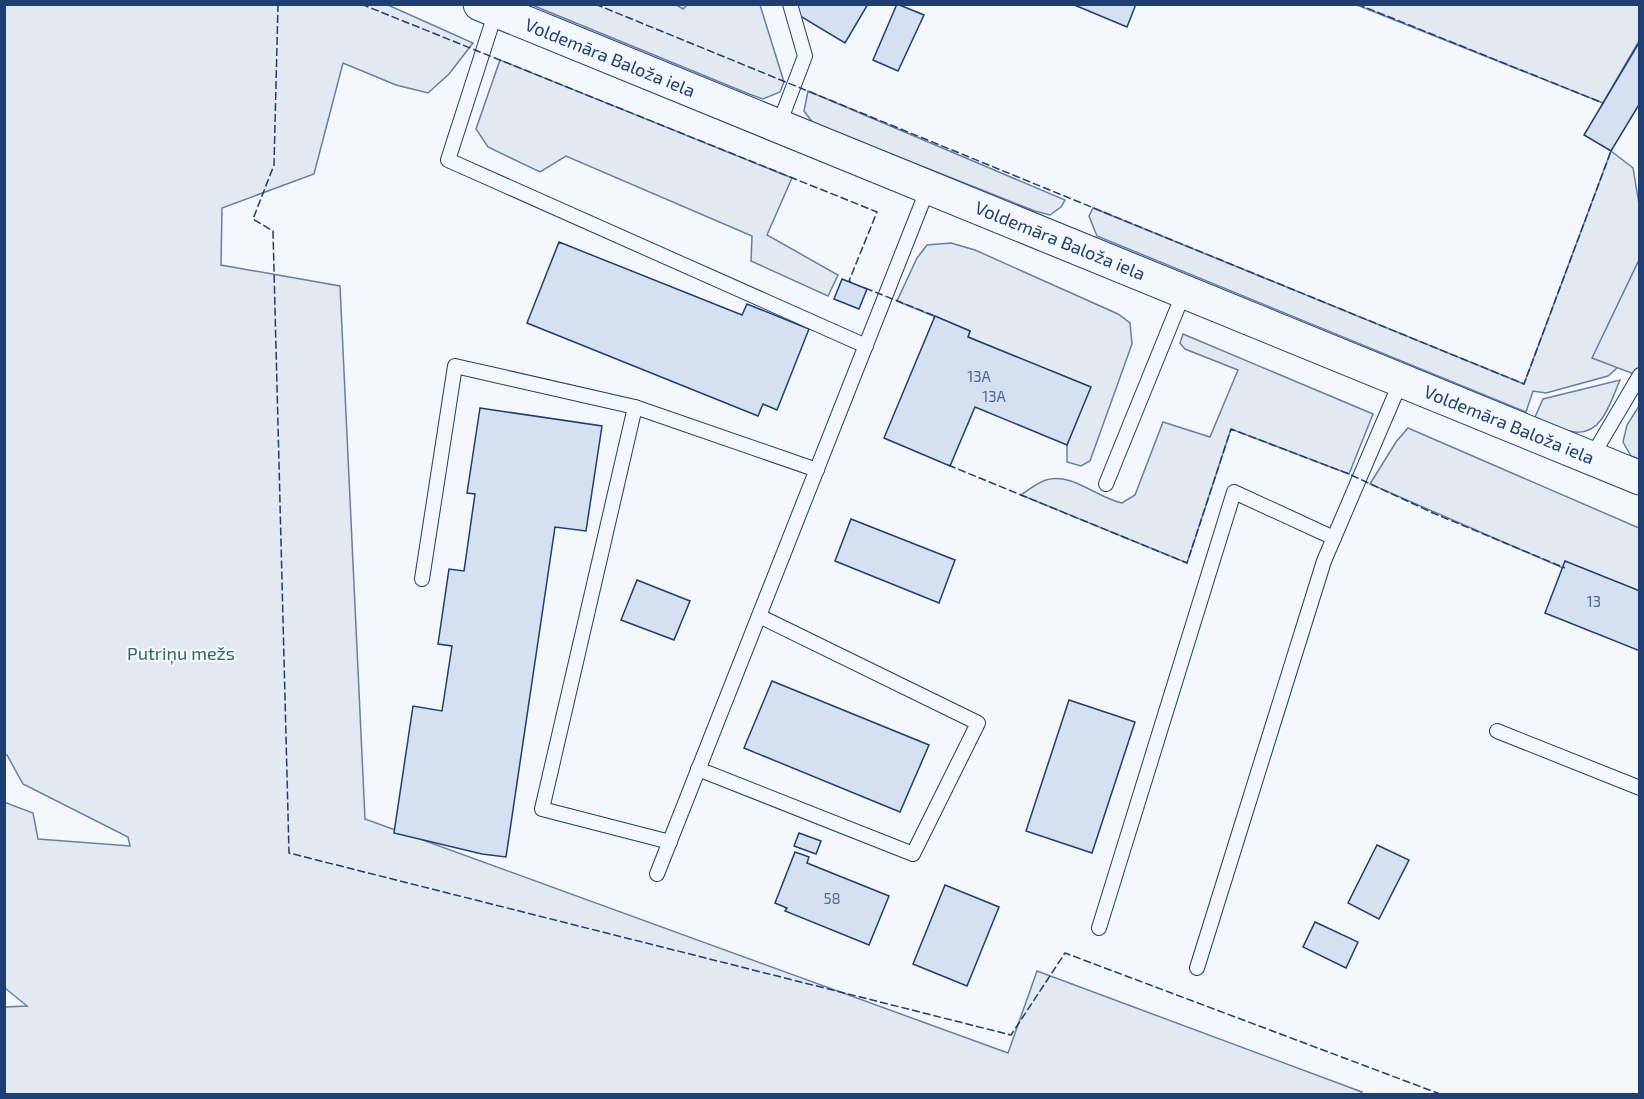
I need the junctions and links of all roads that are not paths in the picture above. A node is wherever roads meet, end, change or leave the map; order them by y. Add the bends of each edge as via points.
1 (790, 4) edge
2 (488, 8) edge
3 (778, 127) junction
4 (928, 188) junction
5 (1184, 292) junction
6 (866, 346) junction
7 (1640, 375) edge
8 (1401, 381) junction
9 (636, 407) junction
10 (1591, 458) junction
11 (817, 470) junction
12 (1640, 478) edge
13 (1106, 484) dead end
14 (1334, 538) junction
15 (422, 579) dead end
16 (759, 616) junction
17 (1497, 731) dead end
18 (698, 769) junction
19 (1640, 788) edge
20 (669, 842) junction
21 (657, 874) dead end
22 (1099, 928) dead end
23 (1197, 968) dead end

1 - 3 lane via 805,56
2 - 3 main road, Voldemāra Baloža iela
2 - 6 lane via 448,160
3 - 4 main road, Voldemāra Baloža iela
4 - 5 main road, Voldemāra Baloža iela
4 - 6 lane
5 - 8 main road, Voldemāra Baloža iela
5 - 13 lane
6 - 11 lane
7 - 10 lane
8 - 10 main road, Voldemāra Baloža iela
8 - 14 lane
9 - 11 lane
9 - 15 lane via 455,366
9 - 20 lane via 542,809
10 - 12 main road, Voldemāra Baloža iela
11 - 16 lane
14 - 22 lane via 1234,492
14 - 23 lane via 1320,572
16 - 18 lane
16 - 18 lane via 978,723 913,854
17 - 19 lane
18 - 20 lane
20 - 21 lane

